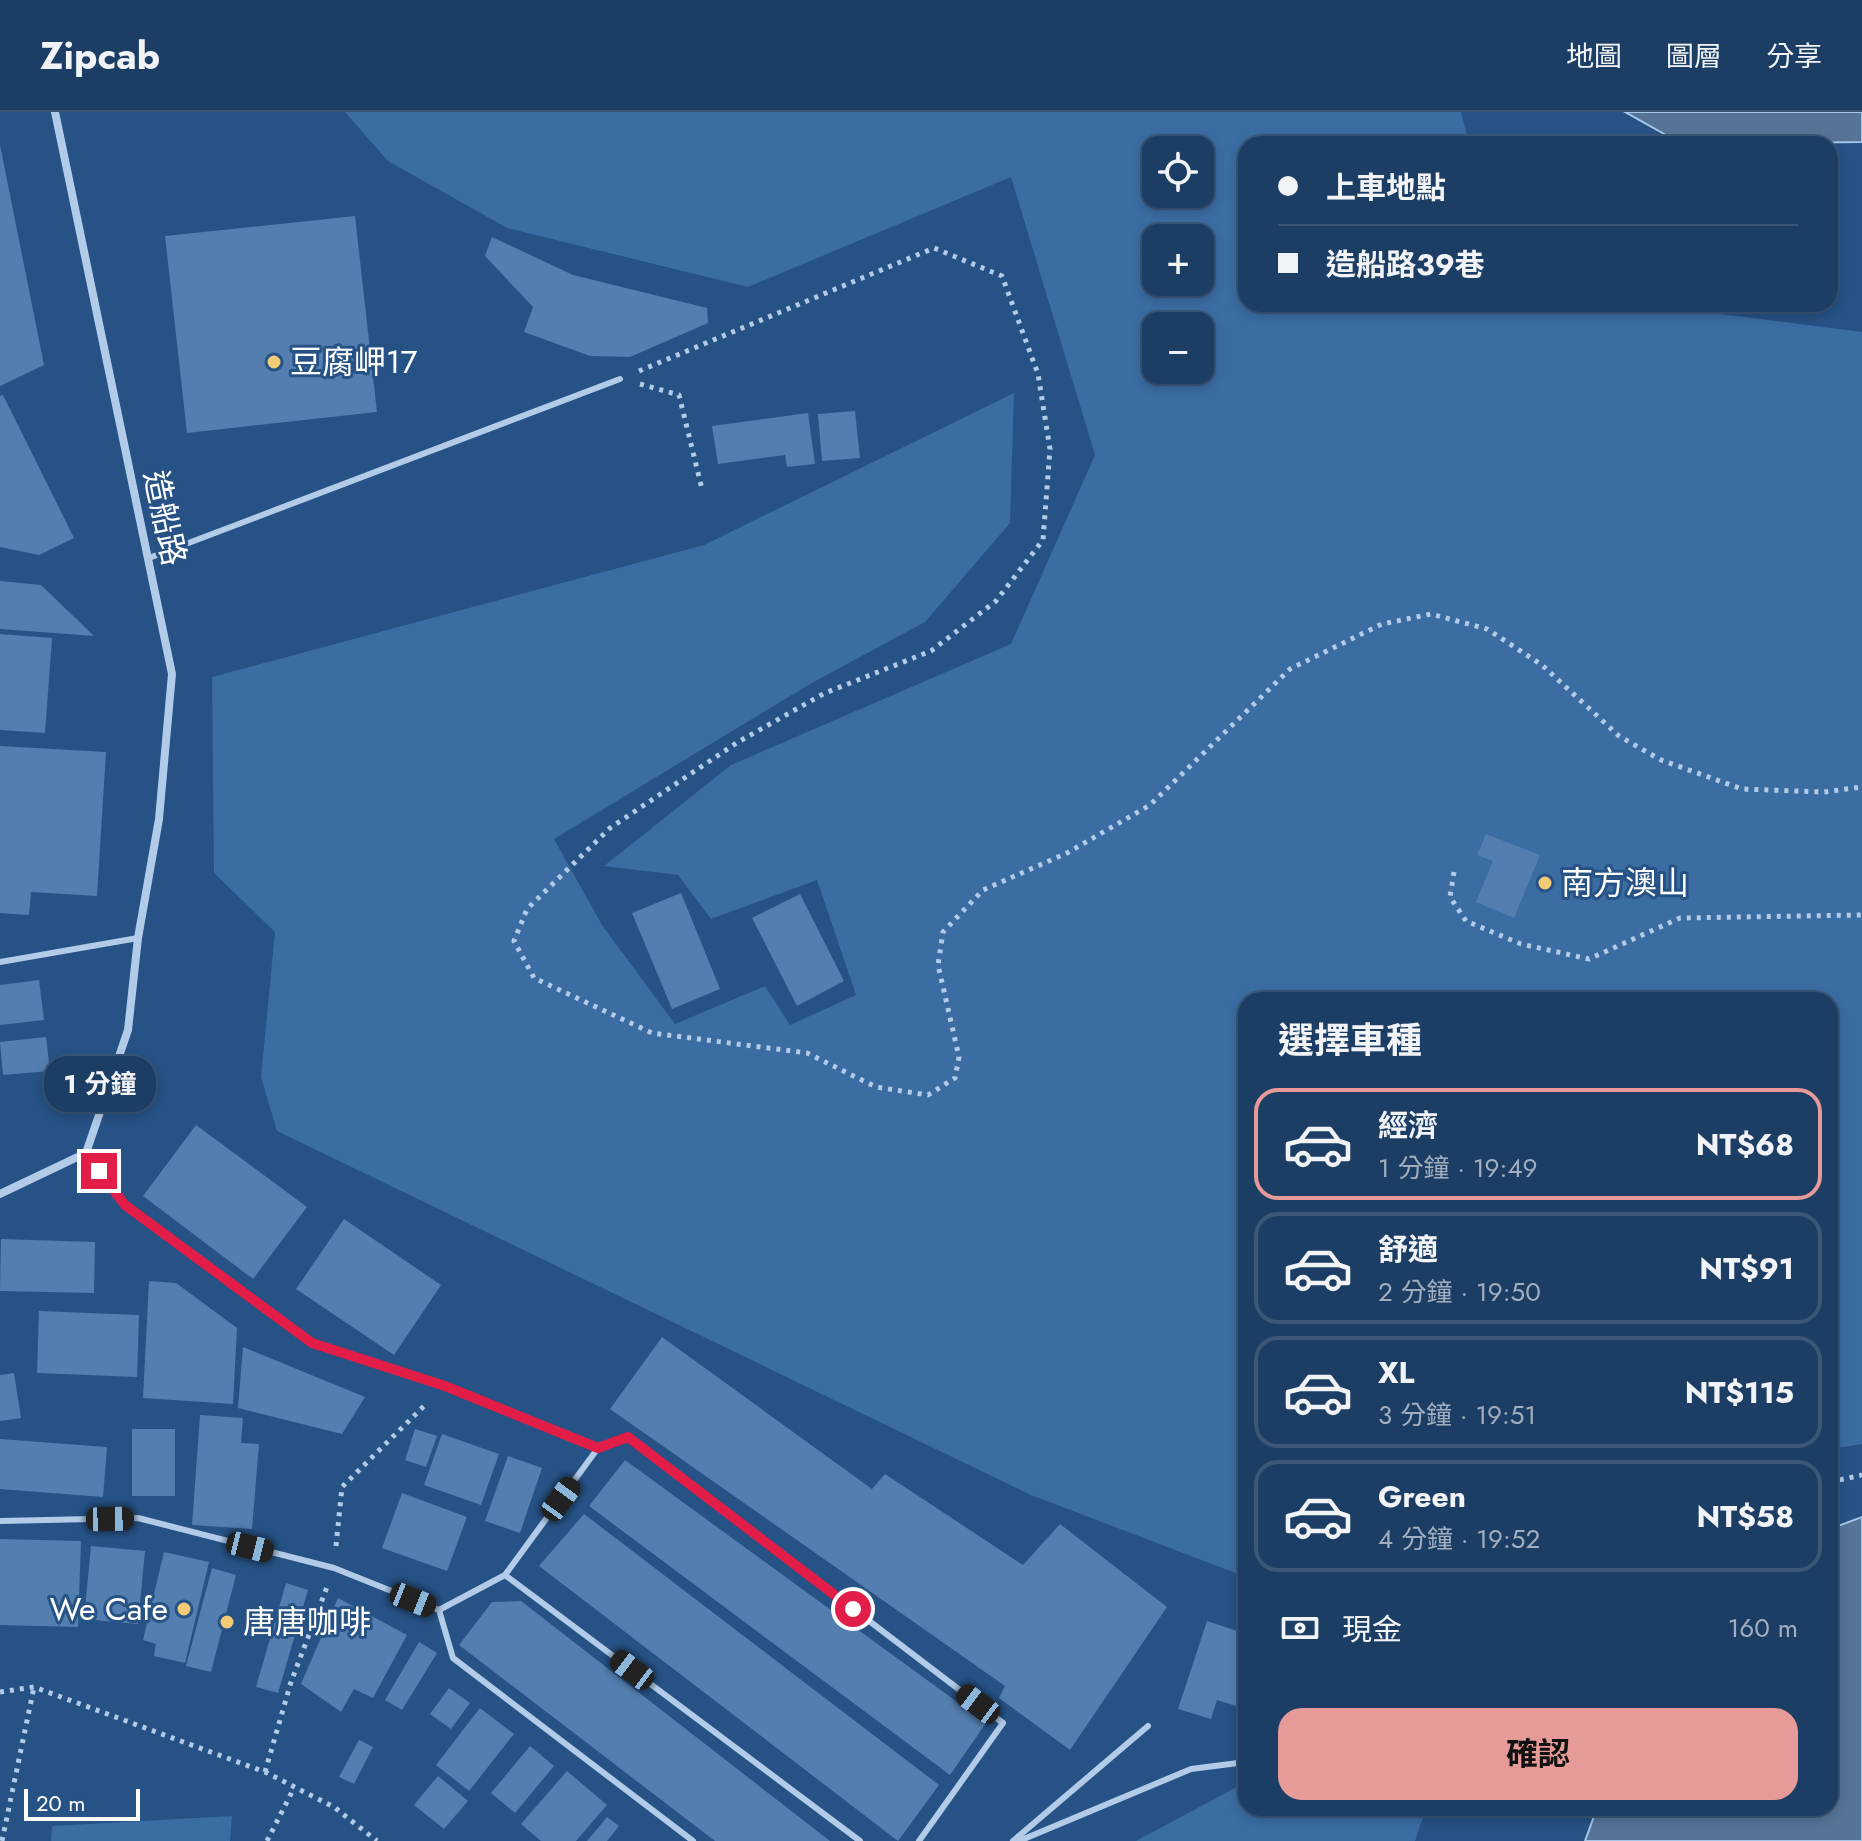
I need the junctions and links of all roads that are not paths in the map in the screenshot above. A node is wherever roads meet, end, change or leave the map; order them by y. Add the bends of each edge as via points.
1 (55, 112) edge
2 (620, 379) road end
3 (149, 558) junction
4 (138, 938) junction
5 (0, 962) edge
6 (86, 1153) junction
7 (0, 1194) edge
8 (598, 1448) junction
9 (0, 1521) edge
10 (505, 1575) junction
11 (439, 1610) junction
12 (1148, 1726) dead end
13 (1238, 1763) edge
14 (693, 1841) edge
15 (860, 1841) edge
16 (919, 1841) edge
17 (1013, 1841) edge
18 (1019, 1841) edge

1 - 3 street, 造船路
2 - 3 lane
3 - 4 street, 造船路 via 172,674 159,819
4 - 5 lane
4 - 6 street, 造船路 via 128,1030
6 - 7 street
6 - 8 street via 125,1205 312,1343 445,1386
8 - 10 lane
8 - 16 lane via 628,1437 1003,1723
9 - 11 lane via 138,1518 334,1568
10 - 11 lane
10 - 15 lane
11 - 14 lane via 453,1658
12 - 17 lane
13 - 18 lane via 1191,1769

